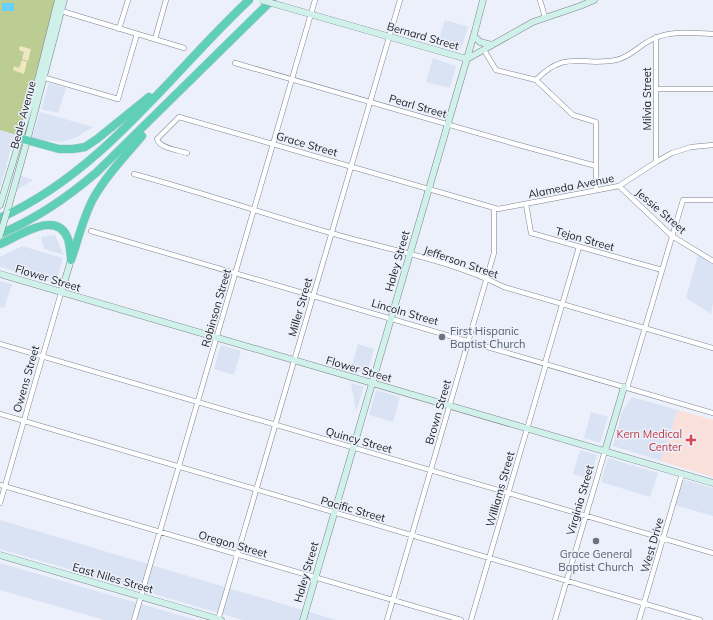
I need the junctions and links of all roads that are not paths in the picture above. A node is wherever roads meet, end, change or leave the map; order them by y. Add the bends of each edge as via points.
1 (58, 0) edge
2 (64, 0) edge
3 (128, 0) edge
4 (166, 0) edge
5 (249, 0) edge
6 (261, 0) edge
7 (272, 0) edge
8 (315, 0) edge
9 (400, 0) edge
10 (483, 0) edge
11 (540, 0) edge
12 (594, 0) edge
13 (59, 10) junction
14 (311, 15) junction
15 (545, 17) junction
16 (119, 29) junction
17 (137, 34) junction
18 (713, 34) edge
19 (474, 36) junction
20 (389, 37) junction
21 (656, 37) junction
22 (155, 39) junction
23 (492, 45) junction
24 (184, 48) dead end
25 (484, 50) junction
26 (467, 59) junction
27 (235, 62) dead end
28 (176, 75) junction
29 (41, 77) junction
30 (292, 79) junction
31 (536, 80) junction
32 (656, 89) junction
33 (713, 89) edge
34 (172, 100) junction
35 (370, 102) junction
36 (448, 124) junction
37 (23, 139) junction
38 (274, 144) junction
39 (713, 145) edge
40 (187, 153) dead end
41 (656, 162) junction
42 (351, 166) junction
43 (596, 166) junction
44 (134, 174) dead end
45 (619, 186) junction
46 (429, 189) junction
47 (596, 190) junction
48 (713, 200) edge
49 (0, 203) edge
50 (526, 204) junction
51 (9, 205) junction
52 (494, 208) junction
53 (254, 210) junction
54 (0, 218) edge
55 (91, 231) dead end
56 (332, 234) junction
57 (0, 235) edge
58 (672, 236) junction
59 (0, 244) edge
60 (579, 247) junction
61 (410, 254) junction
62 (71, 260) junction
63 (713, 261) edge
64 (662, 270) junction
65 (236, 273) junction
66 (0, 274) edge
67 (486, 278) junction
68 (61, 292) junction
69 (313, 296) junction
70 (562, 304) junction
71 (391, 318) junction
72 (645, 328) junction
73 (217, 338) junction
74 (468, 341) junction
75 (0, 344) edge
76 (713, 348) edge
77 (43, 357) junction
78 (294, 361) junction
79 (546, 364) junction
80 (372, 383) junction
81 (626, 387) junction
82 (198, 402) junction
83 (450, 406) junction
84 (713, 413) edge
85 (0, 414) edge
86 (24, 421) junction
87 (275, 425) junction
88 (527, 429) junction
89 (353, 448) junction
90 (605, 451) junction
91 (179, 467) junction
92 (431, 471) junction
93 (682, 474) junction
94 (713, 483) edge
95 (2, 486) edge
96 (256, 490) junction
97 (508, 493) junction
98 (0, 503) edge
99 (334, 513) junction
100 (586, 516) junction
101 (160, 532) junction
102 (412, 535) junction
103 (663, 539) junction
104 (713, 553) edge
105 (0, 555) edge
106 (238, 555) junction
107 (489, 558) junction
108 (315, 577) junction
109 (567, 581) junction
110 (141, 596) junction
111 (393, 600) junction
112 (644, 604) junction
113 (134, 620) edge
114 (220, 620) edge
115 (303, 620) edge
116 (387, 620) edge
117 (461, 620) edge
118 (471, 620) edge
119 (556, 620) edge
120 (639, 620) edge
121 (700, 620) edge

1 - 13 main road, Beale Avenue
2 - 13 main road, Beale Avenue
3 - 16 street
4 - 22 street
5 - 28 highway
6 - 14 main road, Bernard Street, bridge
7 - 34 highway
8 - 14 street, Robinson Street
9 - 20 street, Miller Street
10 - 19 main road, Haley Street
11 - 15 street
12 - 15 main road, Bernard Street
13 - 16 street
13 - 29 main road, Beale Avenue
14 - 20 main road, Bernard Street
14 - 30 street, Robinson Street
15 - 23 main road, Bernard Street via 523,26
16 - 17 street
17 - 22 street
17 - 29 street via 118,99
18 - 21 street via 668,34
19 - 23 main road via 480,42
19 - 26 main road, Haley Street
20 - 26 main road, Bernard Street
20 - 35 street, Miller Street
21 - 31 street via 622,58 560,63 549,68
21 - 32 street, Milvia Street
22 - 24 street
23 - 25 main road, Bernard Street
25 - 26 main road, Bernard Street
25 - 31 street via 496,70
26 - 36 main road, Haley Street
27 - 30 street, Pearl Street
28 - 37 highway via 85,147 73,150 59,149
28 - 54 highway via 111,142 85,164 48,192
29 - 37 main road, Beale Avenue
30 - 35 street, Pearl Street
30 - 38 street, Robinson Street
31 - 43 street via 573,115 596,122
32 - 33 street
32 - 41 street, Milvia Street
34 - 57 highway via 83,184 37,215
34 - 62 highway via 101,187 85,219
35 - 36 street, Pearl Street
35 - 42 street, Miller Street
36 - 43 street, Pearl Street
36 - 46 main road, Haley Street
37 - 49 main road, Beale Avenue
37 - 51 main road, Beale Avenue
38 - 40 street, Grace Street via 179,117 157,141 160,145
38 - 42 street, Grace Street
38 - 53 street, Robinson Street
39 - 41 street, Alameda Avenue via 682,149
41 - 45 street, Alameda Avenue
42 - 46 street, Grace Street
42 - 56 street, Miller Street
43 - 47 street
44 - 53 street, Jefferson Street
45 - 47 street, Alameda Avenue
45 - 58 street, Jessie Street
46 - 52 street, Grace Street
46 - 61 main road, Haley Street
47 - 50 street, Alameda Avenue
48 - 58 street, Virginia Street via 683,200
49 - 51 main road
50 - 52 street, Alameda Avenue
50 - 60 street, Tejon Street via 531,233
51 - 57 main road, Beale Avenue, bridge
52 - 67 street, Brown Street via 494,253
53 - 56 street, Jefferson Street
53 - 65 street, Robinson Street
55 - 65 street, Lincoln Street
56 - 61 street, Jefferson Street
56 - 69 street, Miller Street
58 - 63 street, Jessie Street
58 - 64 street, Virginia Street
59 - 62 highway via 38,226 50,225 60,228 65,233
60 - 64 street, Tejon Street
60 - 70 street, Williams Street
61 - 67 street, Jefferson Street
61 - 71 main road, Haley Street
62 - 68 main road, Owens Street
64 - 72 street, Virginia Street
65 - 69 street, Lincoln Street
65 - 73 street, Robinson Street
66 - 68 main road, Flower Street
67 - 70 street, Jefferson Street via 504,287
67 - 74 street, Brown Street
68 - 73 main road, Flower Street
68 - 77 street, Owens Street
69 - 71 street, Lincoln Street
69 - 78 street, Miller Street
70 - 72 street, Jefferson Street
70 - 79 street, Williams Street
71 - 74 street, Lincoln Street
71 - 80 main road, Haley Street
72 - 76 street, Jefferson Street
72 - 81 street, Virginia Street
73 - 78 main road, Flower Street
73 - 82 street, Robinson Street
74 - 79 street, Lincoln Street
74 - 83 street, Brown Street
75 - 77 street, Quincy Street
77 - 82 street, Quincy Street
77 - 86 street, Owens Street
78 - 80 main road, Flower Street
78 - 87 street, Miller Street
79 - 81 street, Lincoln Street
79 - 88 street, Williams Street
80 - 83 main road, Flower Street
80 - 89 main road, Haley Street
81 - 84 street, Lincoln Street
81 - 90 main road, Virginia Street
82 - 87 street, Quincy Street
82 - 91 street, Robinson Street
83 - 88 main road, Flower Street
83 - 92 street, Brown Street
85 - 86 street, Pacific Street
86 - 91 street, Pacific Street
86 - 95 street, Owens Street
87 - 89 street, Quincy Street
87 - 96 street, Miller Street
88 - 90 main road, Flower Street
88 - 97 street, Williams Street
89 - 92 street, Quincy Street
89 - 99 main road, Haley Street
90 - 93 main road, Flower Street
90 - 100 street, Virginia Street
91 - 96 street, Pacific Street
91 - 101 street, Robinson Street
92 - 97 street, Quincy Street
92 - 102 street, Brown Street
93 - 94 main road, Flower Street
93 - 103 street, West Drive
95 - 98 street, Owens Street
95 - 101 street, Oregon Street
96 - 99 street, Pacific Street
96 - 106 street, Miller Street
97 - 100 street, Quincy Street
97 - 107 street, Williams Street
99 - 102 street, Pacific Street
99 - 108 main road, Haley Street
100 - 103 street, Quincy Street
100 - 109 street, Virginia Street
101 - 106 street, Oregon Street
101 - 110 street, Robinson Street
102 - 107 street, Pacific Street
102 - 111 street, Brown Street
103 - 104 street, Quincy Street
103 - 112 street, West Drive
105 - 110 main road, East Niles Street
106 - 108 street, Oregon Street
106 - 114 street, Miller Street
107 - 109 street, Pacific Street
107 - 118 street, Williams Street
108 - 111 street, Oregon Street
108 - 115 main road, Haley Street
109 - 112 street, Pacific Street
109 - 119 street, Virginia Street
110 - 113 street, Robinson Street
110 - 114 main road, East Niles Street
111 - 116 street, Brown Street
111 - 117 street, Oregon Street
112 - 120 street, West Drive
112 - 121 street, Pacific Street

